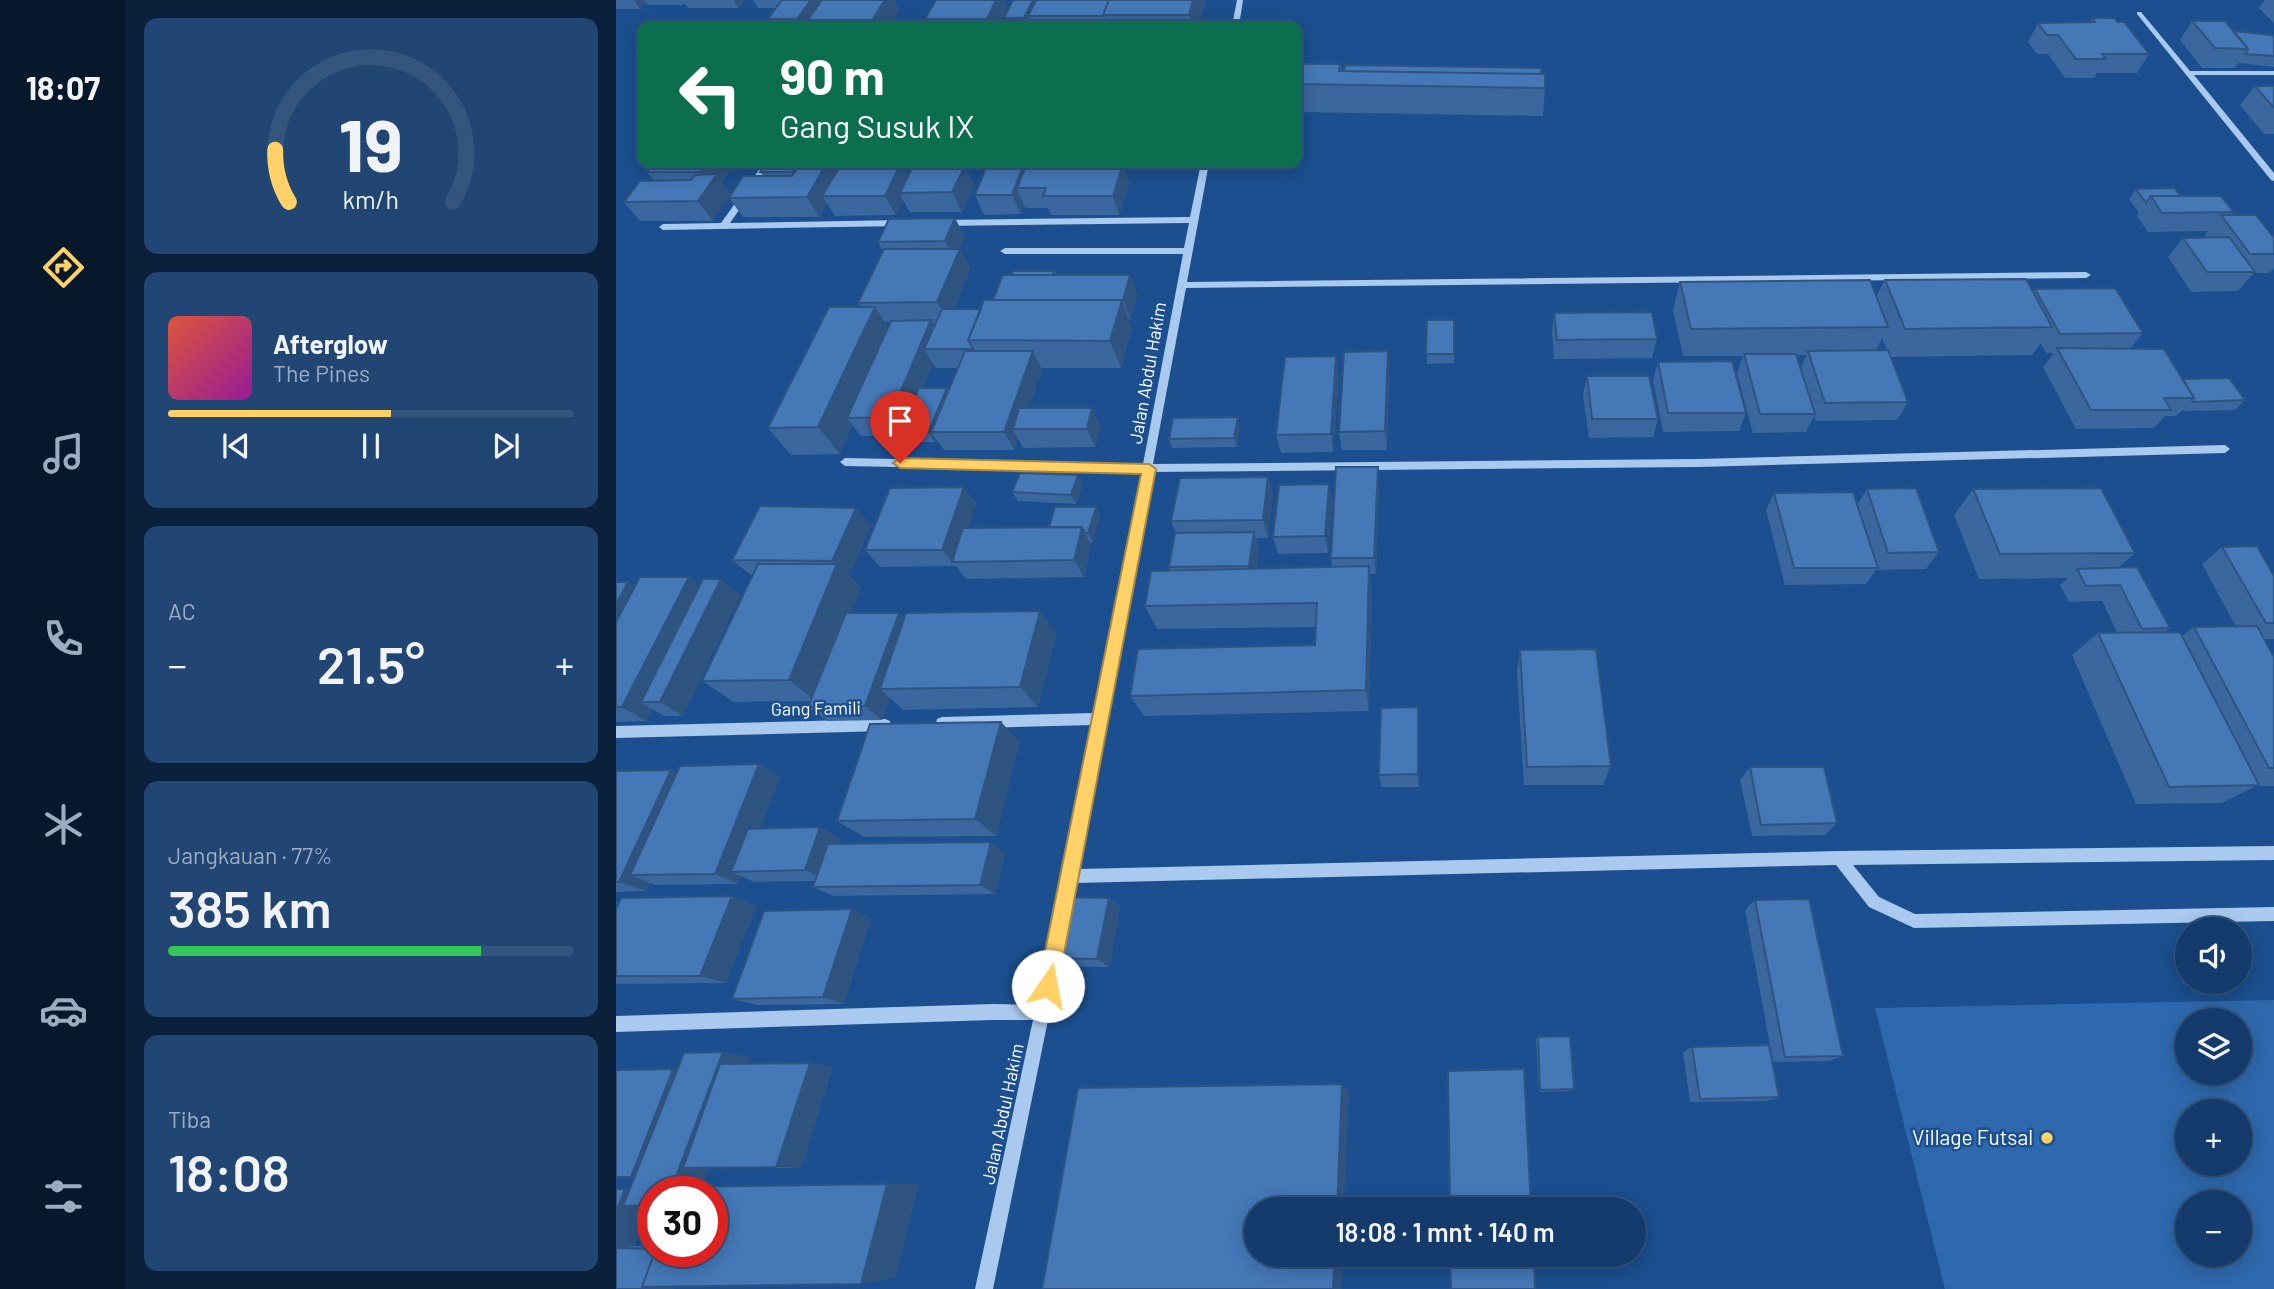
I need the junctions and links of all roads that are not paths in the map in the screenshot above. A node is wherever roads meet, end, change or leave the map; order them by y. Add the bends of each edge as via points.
1 (1240, 0) edge
2 (2139, 13) dead end
3 (1236, 21) edge
4 (2189, 73) junction
5 (2274, 73) edge
6 (764, 168) edge
7 (1204, 168) edge
8 (2274, 178) edge
9 (1193, 220) junction
10 (917, 223) edge
11 (931, 223) edge
12 (724, 225) junction
13 (663, 228) dead end
14 (1004, 251) dead end
15 (1188, 251) junction
16 (2086, 275) dead end
17 (1181, 285) junction
18 (2225, 449) dead end
19 (845, 462) dead end
20 (1149, 469) junction
21 (1101, 719) junction
22 (893, 724) edge
23 (921, 724) edge
24 (616, 732) edge
25 (2274, 853) edge
26 (1839, 858) junction
27 (1071, 876) junction
28 (2274, 914) edge
29 (1042, 1013) junction
30 (616, 1024) edge
31 (984, 1289) edge

1 - 3 street
2 - 4 street
4 - 5 street
4 - 8 street
6 - 12 street
7 - 9 street, Jalan Abdul Hakim
9 - 11 street
9 - 15 street, Jalan Abdul Hakim
10 - 12 street
12 - 13 street
14 - 15 street
15 - 17 street, Jalan Abdul Hakim
16 - 17 street
17 - 20 street, Jalan Abdul Hakim
18 - 20 street via 1698,463
19 - 20 street
20 - 21 street, Jalan Abdul Hakim
21 - 23 street
21 - 27 street, Jalan Abdul Hakim
22 - 24 street, Gang Famili
25 - 26 street
26 - 27 street
26 - 28 street via 1874,902 1914,921
27 - 29 street, Jalan Abdul Hakim
29 - 30 street
29 - 31 street, Jalan Abdul Hakim

